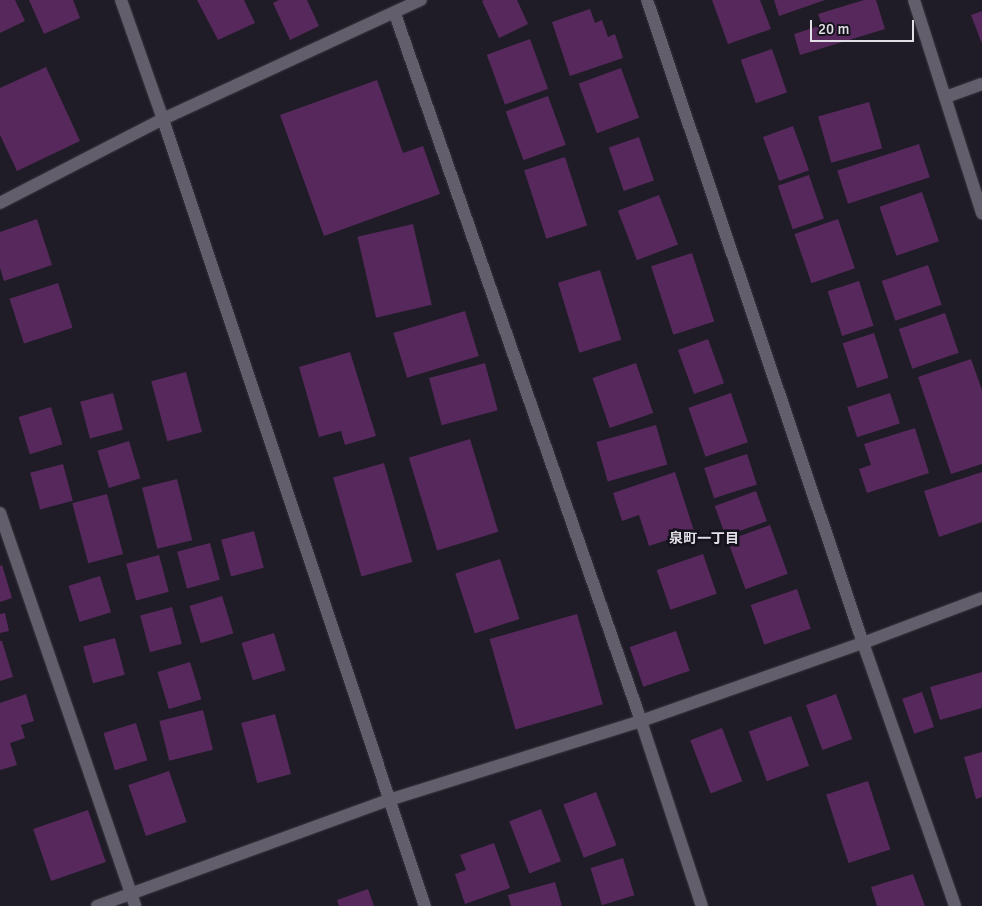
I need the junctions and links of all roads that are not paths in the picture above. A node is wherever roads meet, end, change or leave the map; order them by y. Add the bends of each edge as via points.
1 (121, 0) edge
2 (421, 0) edge
3 (647, 0) edge
4 (914, 0) edge
5 (395, 14) junction
6 (982, 84) edge
7 (946, 97) junction
8 (163, 119) junction
9 (0, 203) edge
10 (982, 213) edge
11 (0, 513) edge
12 (982, 598) edge
13 (863, 643) junction
14 (641, 721) junction
15 (389, 800) junction
16 (134, 900) edge
17 (97, 906) edge
18 (425, 906) edge
19 (702, 906) edge
20 (955, 906) edge

1 - 8 street
2 - 5 street
3 - 13 street
4 - 7 street
5 - 8 street
5 - 14 street
6 - 7 street
7 - 10 street
8 - 9 street
8 - 15 street
11 - 16 street
12 - 13 street
13 - 14 street
13 - 20 street
14 - 15 street
14 - 19 street
15 - 16 street
15 - 18 street
16 - 17 street

